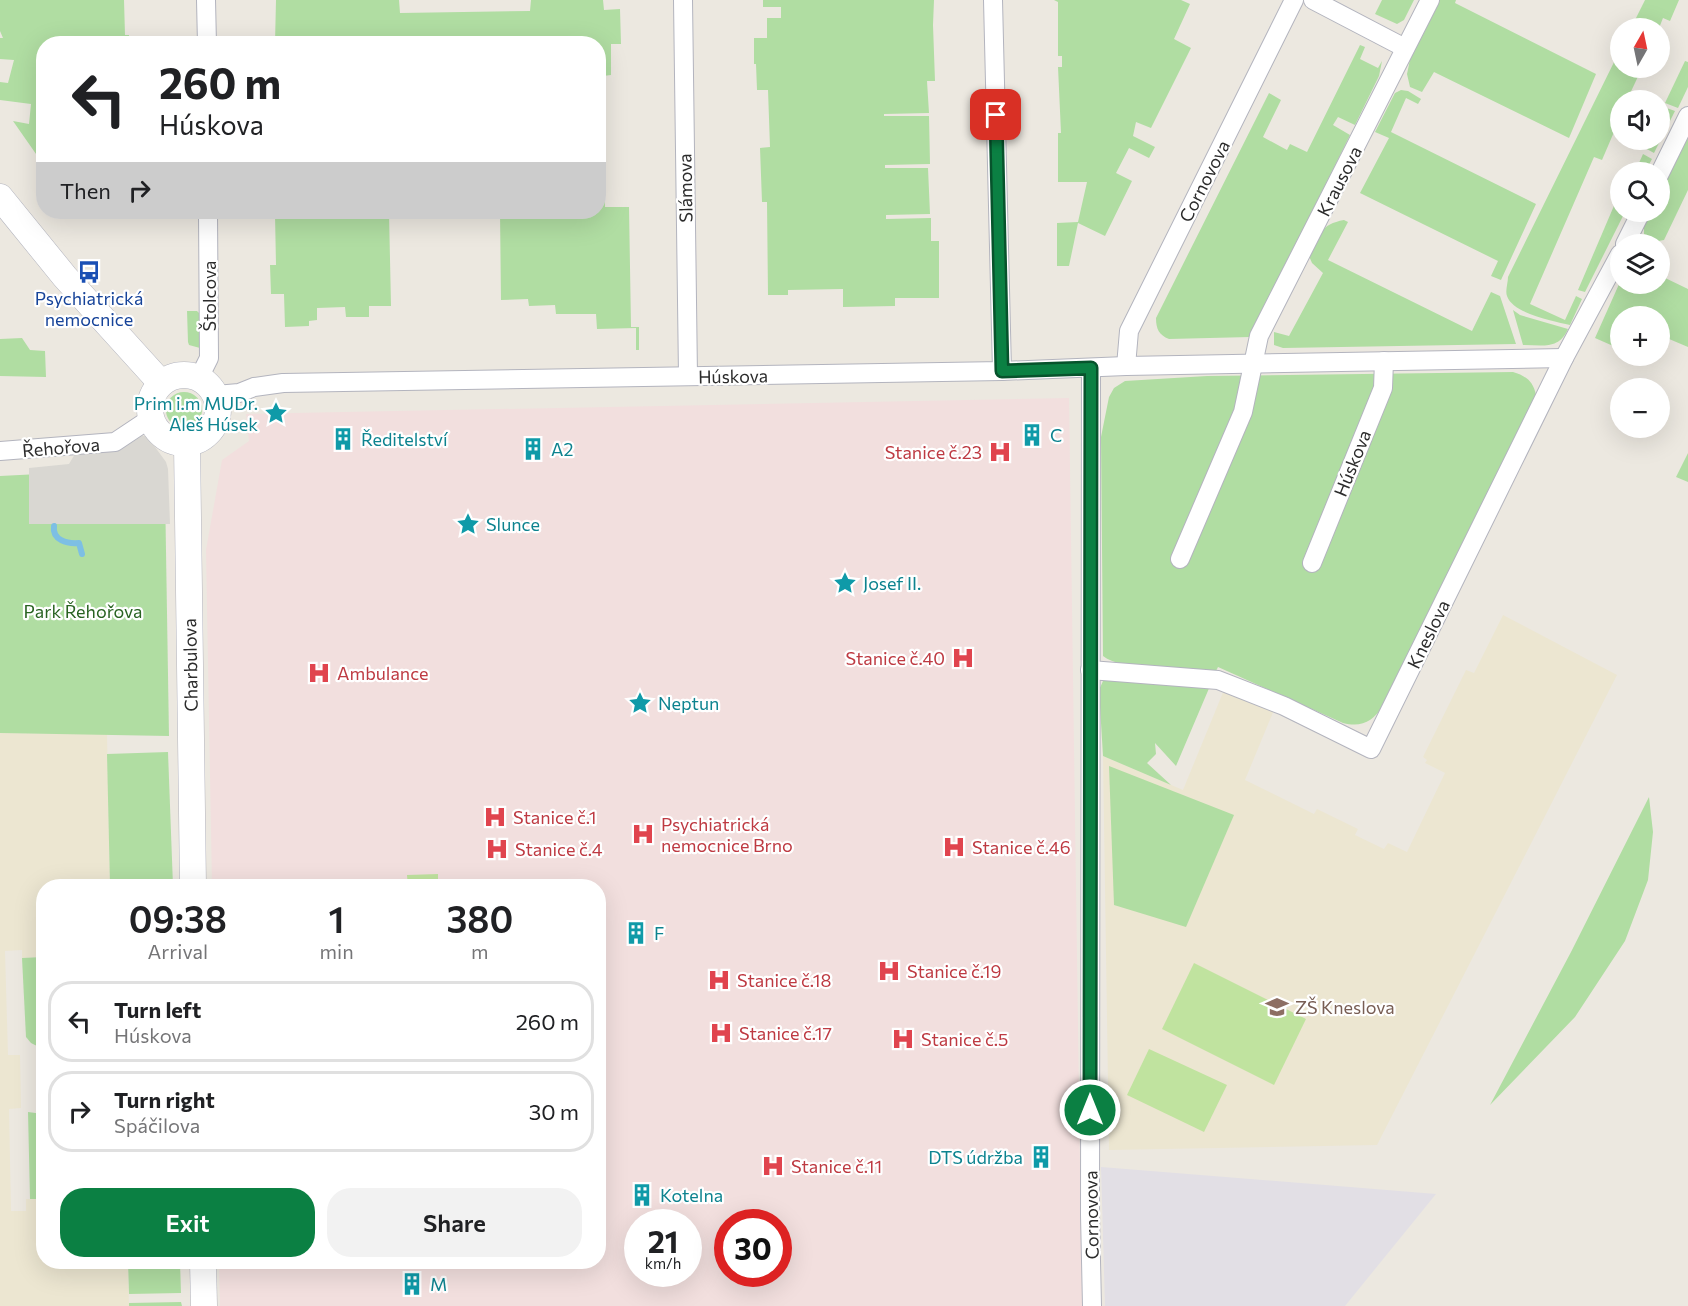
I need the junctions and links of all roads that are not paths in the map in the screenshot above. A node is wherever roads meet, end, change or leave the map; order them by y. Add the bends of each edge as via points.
1 (206, 0) edge
2 (683, 0) edge
3 (993, 0) edge
4 (1294, 0) edge
5 (1313, 0) edge
6 (1430, 0) edge
7 (207, 36) edge
8 (1405, 48) junction
9 (1688, 116) edge
10 (1665, 162) edge
11 (0, 197) edge
12 (208, 219) edge
13 (1610, 273) edge
14 (1564, 358) junction
15 (1384, 361) junction
16 (1253, 363) junction
17 (1126, 366) junction
18 (1091, 368) junction
19 (1002, 371) junction
20 (688, 376) junction
21 (161, 383) junction
22 (207, 387) junction
23 (151, 418) junction
24 (187, 444) junction
25 (0, 451) edge
26 (1180, 560) dead end
27 (1312, 563) dead end
28 (1090, 670) junction
29 (193, 879) edge
30 (203, 1269) edge
31 (204, 1306) edge
32 (1092, 1306) edge

1 - 7 street
2 - 20 street, Slámova
3 - 19 street
4 - 17 street, Cornovova via 1129,330
5 - 8 street
6 - 8 street, Krausova
8 - 16 street, Krausova via 1258,336
9 - 10 street
11 - 21 street via 65,277
12 - 22 street, Štolcova
13 - 14 street, Kneslova
14 - 15 street, Húskova
14 - 28 street, Kneslova via 1371,749 1284,706 1218,680
15 - 16 street, Húskova
15 - 27 street, Húskova via 1383,388
16 - 17 street, Húskova
16 - 26 street via 1243,412
17 - 18 street, Húskova
18 - 19 street, Húskova
18 - 28 street, Cornovova
19 - 20 street, Húskova
20 - 22 street, Húskova via 283,383 238,393
21 - 22 street via 181,375
21 - 23 street via 152,398
22 - 24 street via 219,411 214,428 198,441
23 - 24 street via 168,440
23 - 25 street, Řehořova via 115,442
24 - 29 street, Charbulova
28 - 32 street, Cornovova
30 - 31 street

